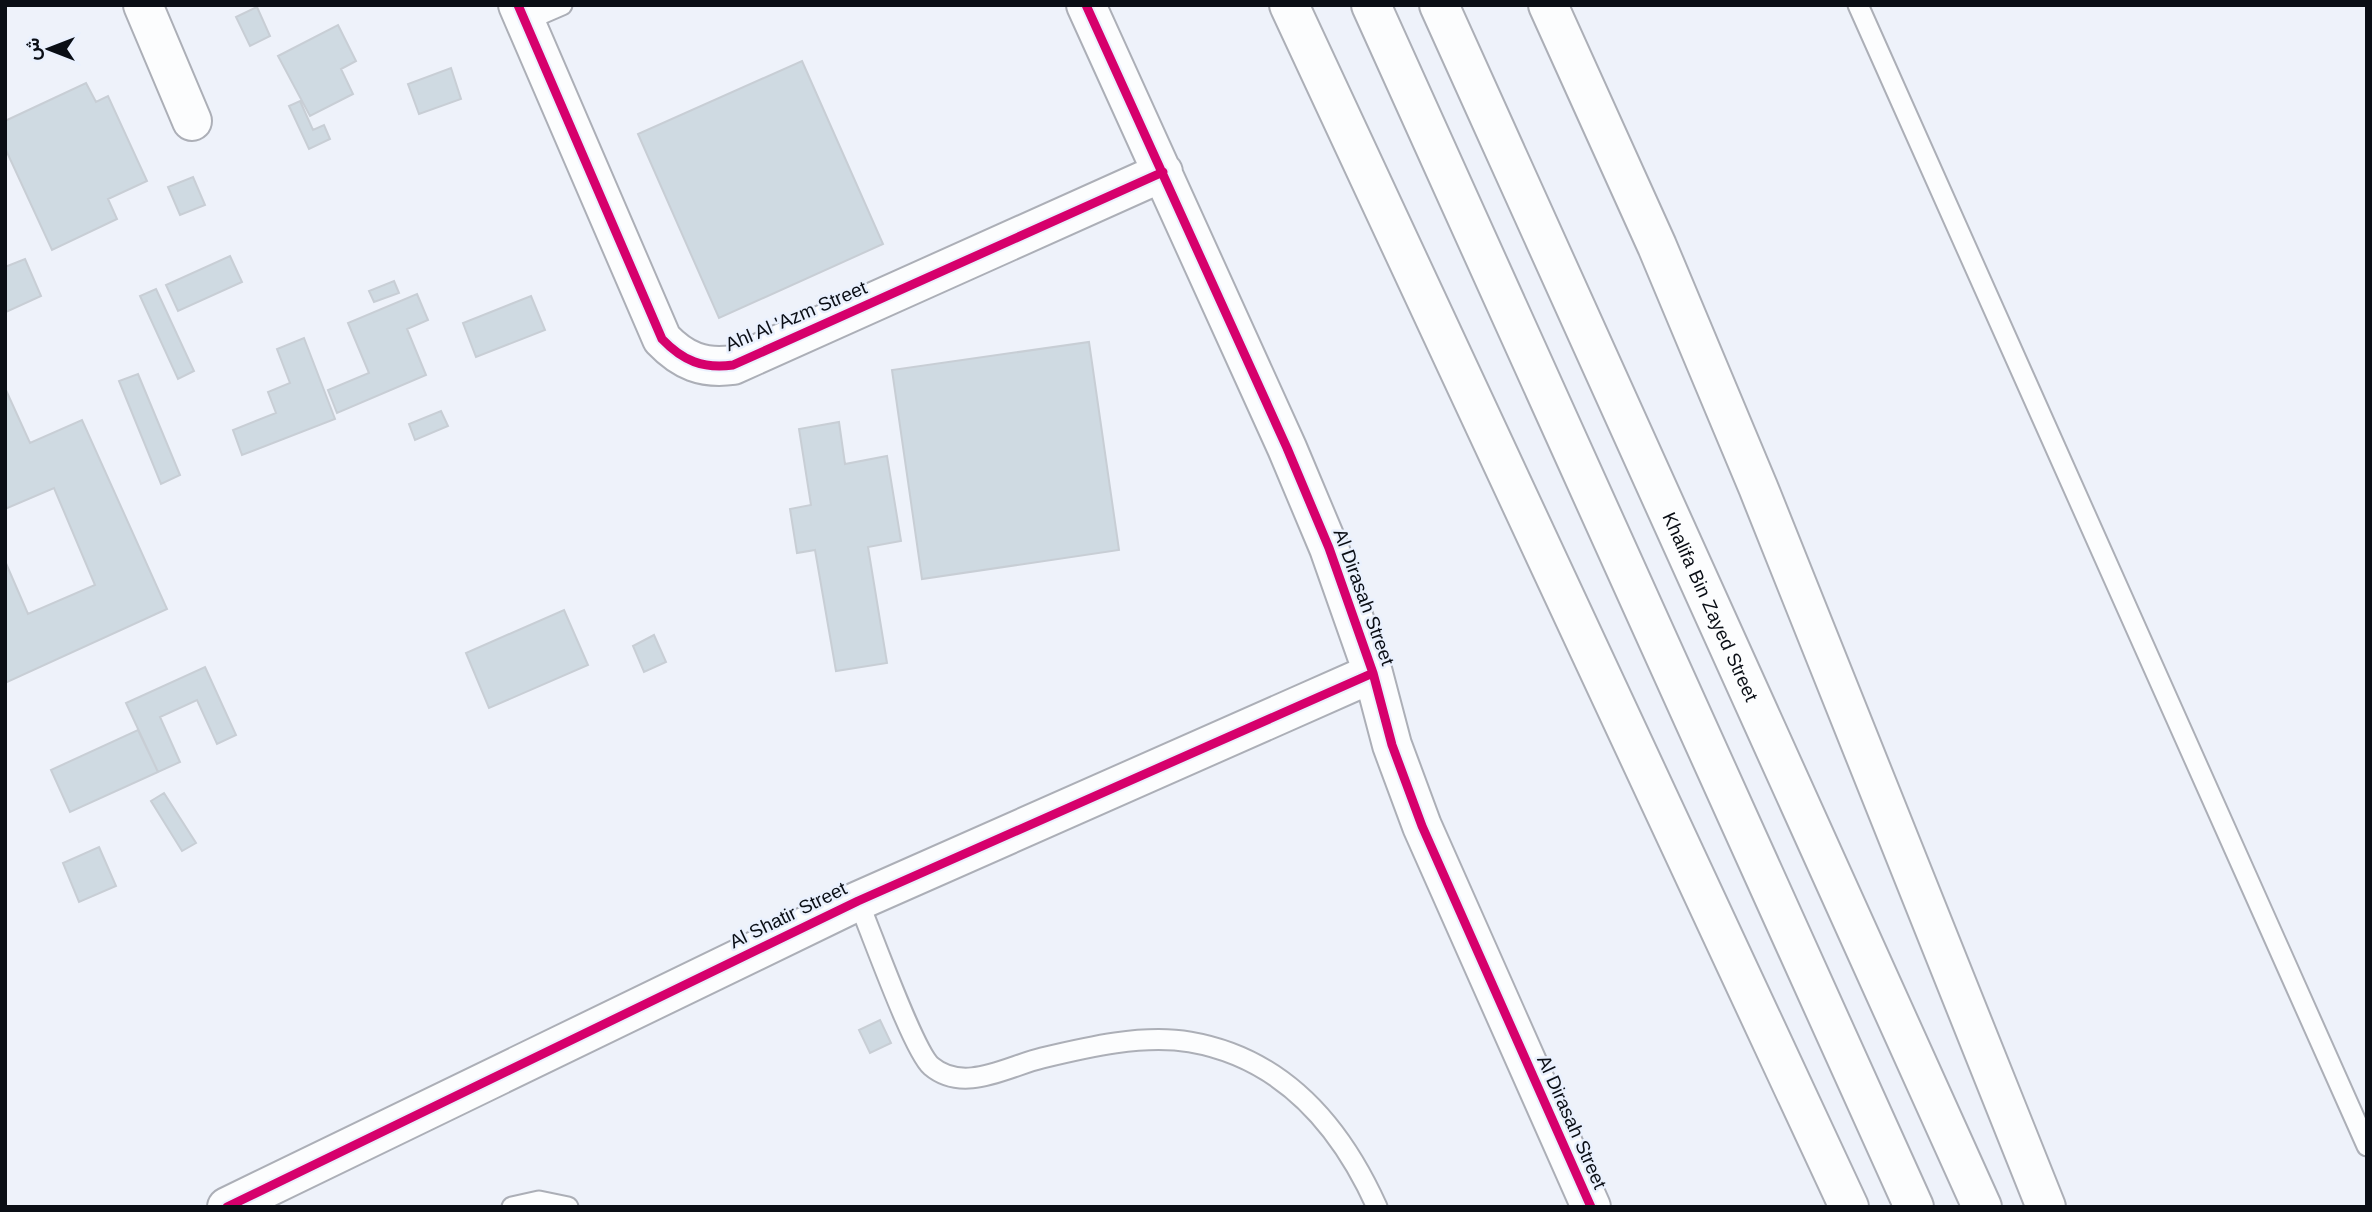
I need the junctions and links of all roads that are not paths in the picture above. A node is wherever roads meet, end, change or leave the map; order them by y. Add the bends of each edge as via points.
1 (143, 5) edge
2 (562, 5) edge
3 (1086, 5) edge
4 (1289, 5) edge
5 (1371, 5) edge
6 (1439, 5) edge
7 (1548, 5) edge
8 (1858, 5) edge
9 (521, 13) edge
10 (192, 121) dead end
11 (1163, 172) junction
12 (1373, 673) junction
13 (858, 901) junction
14 (2367, 1146) edge
15 (227, 1207) edge
16 (514, 1207) edge
17 (568, 1207) edge
18 (1377, 1207) edge
19 (1591, 1207) edge
20 (1849, 1207) edge
21 (1914, 1207) edge
22 (1982, 1207) edge
23 (2046, 1207) edge

1 - 10 main road
2 - 9 lane
3 - 11 main road, Al Dirasah Street
4 - 20 main road
5 - 21 main road
6 - 22 main road, Khalifa Bin Zayed Street
7 - 23 main road via 1657,246 1758,487
8 - 14 lane
9 - 11 main road, Ahl Al 'Azm Street via 662,339 686,360 701,365 733,365
11 - 12 main road, Al Dirasah Street via 1329,548
12 - 13 main road, Al Shatir Street
12 - 19 main road, Al Dirasah Street via 1392,745 1422,826
13 - 15 main road, Al Shatir Street
13 - 18 lane via 921,1054 942,1073 969,1079 1052,1056 1139,1042 1189,1042 1238,1056 1283,1081 1322,1115 1353,1156
16 - 17 lane via 539,1202

